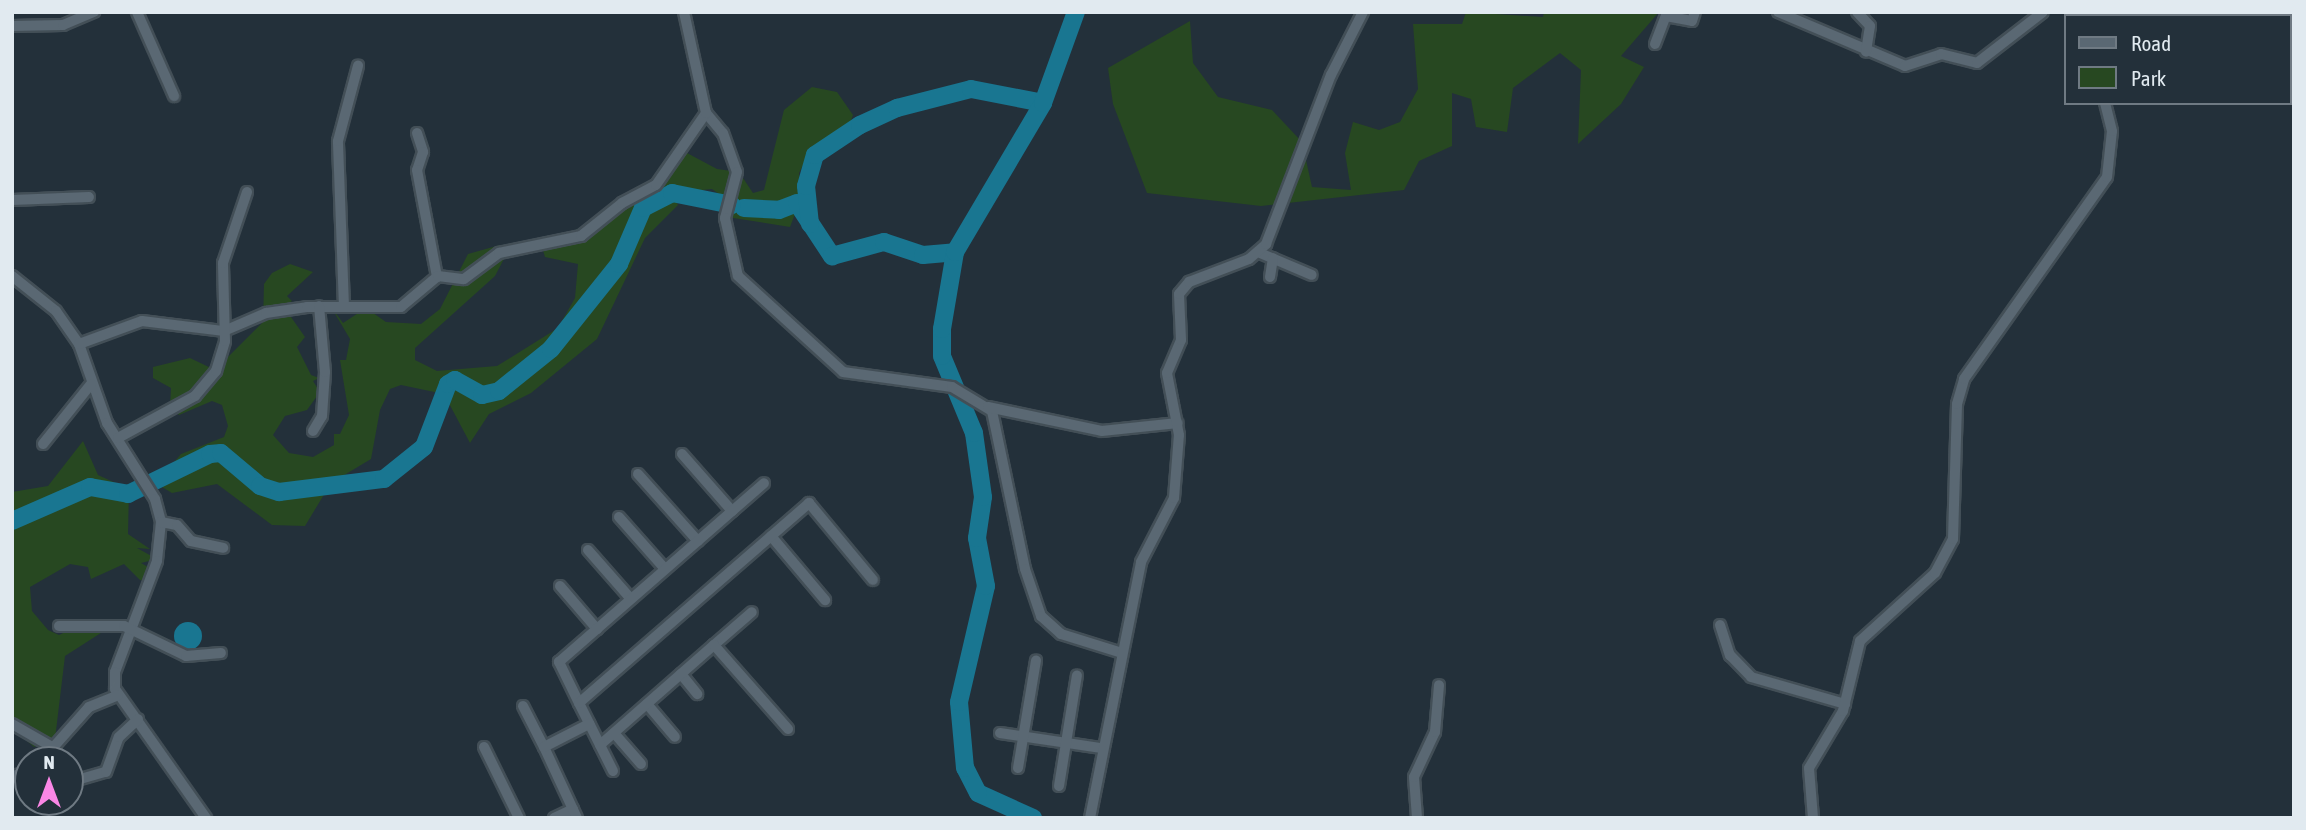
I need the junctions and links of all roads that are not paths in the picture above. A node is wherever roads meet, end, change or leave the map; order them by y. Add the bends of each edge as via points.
1 (94, 12) edge
2 (137, 12) edge
3 (684, 12) edge
4 (1363, 12) edge
5 (1695, 12) edge
6 (1778, 12) edge
7 (1857, 12) edge
8 (2043, 12) edge
9 (12, 26) edge
10 (1655, 44) dead end
11 (1866, 52) junction
12 (359, 66) dead end
13 (174, 96) dead end
14 (2106, 105) edge
15 (706, 113) junction
16 (417, 133) dead end
17 (247, 192) dead end
18 (89, 197) dead end
19 (12, 200) edge
20 (1260, 253) junction
21 (1273, 258) junction
22 (1312, 275) dead end
23 (12, 276) edge
24 (436, 277) junction
25 (1270, 277) dead end
26 (319, 306) junction
27 (344, 307) junction
28 (224, 331) junction
29 (79, 344) junction
30 (91, 384) junction
31 (988, 407) junction
32 (1178, 423) junction
33 (313, 431) dead end
34 (118, 438) junction
35 (43, 444) dead end
36 (682, 454) dead end
37 (638, 474) dead end
38 (764, 483) dead end
39 (733, 511) junction
40 (620, 517) dead end
41 (161, 522) junction
42 (771, 536) junction
43 (698, 541) junction
44 (223, 548) dead end
45 (587, 550) dead end
46 (665, 569) junction
47 (873, 580) dead end
48 (560, 586) dead end
49 (631, 599) junction
50 (825, 600) dead end
51 (752, 612) dead end
52 (1720, 625) dead end
53 (59, 626) dead end
54 (130, 629) junction
55 (597, 629) junction
56 (714, 645) junction
57 (221, 653) dead end
58 (1122, 653) junction
59 (1036, 661) dead end
60 (681, 674) junction
61 (1077, 676) dead end
62 (1439, 685) dead end
63 (697, 694) dead end
64 (118, 695) junction
65 (579, 703) junction
66 (647, 704) junction
67 (1845, 704) junction
68 (523, 706) dead end
69 (138, 719) junction
70 (12, 724) edge
71 (589, 724) junction
72 (788, 729) dead end
73 (614, 733) junction
74 (1000, 733) dead end
75 (675, 737) dead end
76 (1023, 737) junction
77 (1065, 742) junction
78 (600, 745) junction
79 (50, 746) edge
80 (56, 746) edge
81 (484, 747) dead end
82 (544, 747) junction
83 (1100, 748) junction
84 (641, 764) dead end
85 (1018, 768) dead end
86 (613, 771) dead end
87 (84, 778) edge
88 (1059, 786) dead end
89 (575, 813) edge
90 (206, 818) edge
91 (519, 818) edge
92 (554, 818) edge
93 (1090, 818) edge
94 (1417, 818) edge
95 (1813, 818) edge

1 - 9 street via 63,25
2 - 13 street
3 - 15 street
4 - 20 street via 1331,75
5 - 10 street via 1692,21 1666,16
6 - 11 street
7 - 11 street via 1870,26
8 - 11 street via 1977,63 1941,54 1905,65
12 - 27 street via 338,141
14 - 67 street via 2112,131 2107,177 1964,379 1956,418 1958,506 1946,555 1860,641
15 - 24 street via 656,186 622,203 581,236 499,253 464,279
15 - 31 street via 723,133 737,172 725,218 738,276 843,372 955,388
16 - 24 street via 423,152 417,170
17 - 28 street via 223,263
18 - 19 street
20 - 21 street
20 - 32 street via 1189,282 1179,294 1181,340 1167,373
21 - 22 street
21 - 25 street
23 - 29 street via 56,311
24 - 27 street via 405,306
26 - 27 street
26 - 28 street via 266,313
26 - 33 street via 325,372 322,416
28 - 29 street via 142,321
28 - 34 street via 221,359 195,396
29 - 30 street
30 - 34 street
30 - 35 street
31 - 32 street via 1102,431
31 - 58 street via 1002,439 1025,569 1041,616 1061,634
32 - 58 street via 1171,511 1144,550
34 - 41 street via 155,499
36 - 39 street
37 - 43 street
38 - 39 street
39 - 43 street
40 - 46 street
41 - 44 street via 177,525 191,541
41 - 54 street via 155,571
42 - 47 street via 808,503
42 - 50 street
42 - 65 street
43 - 46 street
45 - 49 street
46 - 49 street
48 - 55 street
49 - 55 street
51 - 56 street
52 - 67 street via 1730,655 1751,677
53 - 54 street
54 - 57 street via 186,656
54 - 64 street via 115,672
55 - 65 street via 559,662
56 - 60 street
56 - 72 street
58 - 83 street
59 - 76 street
60 - 63 street
60 - 66 street
61 - 77 street
62 - 94 street via 1435,732 1414,777
64 - 69 street
64 - 80 street via 89,707
65 - 71 street
66 - 73 street
66 - 75 street
67 - 95 street via 1810,768
68 - 82 street
69 - 87 street via 119,737 106,772
69 - 90 street
70 - 79 street
71 - 78 street
71 - 82 street
73 - 78 street
73 - 84 street
74 - 76 street
76 - 77 street
76 - 85 street
77 - 83 street
77 - 88 street
78 - 86 street
81 - 91 street
82 - 89 street
83 - 93 street
89 - 92 street

